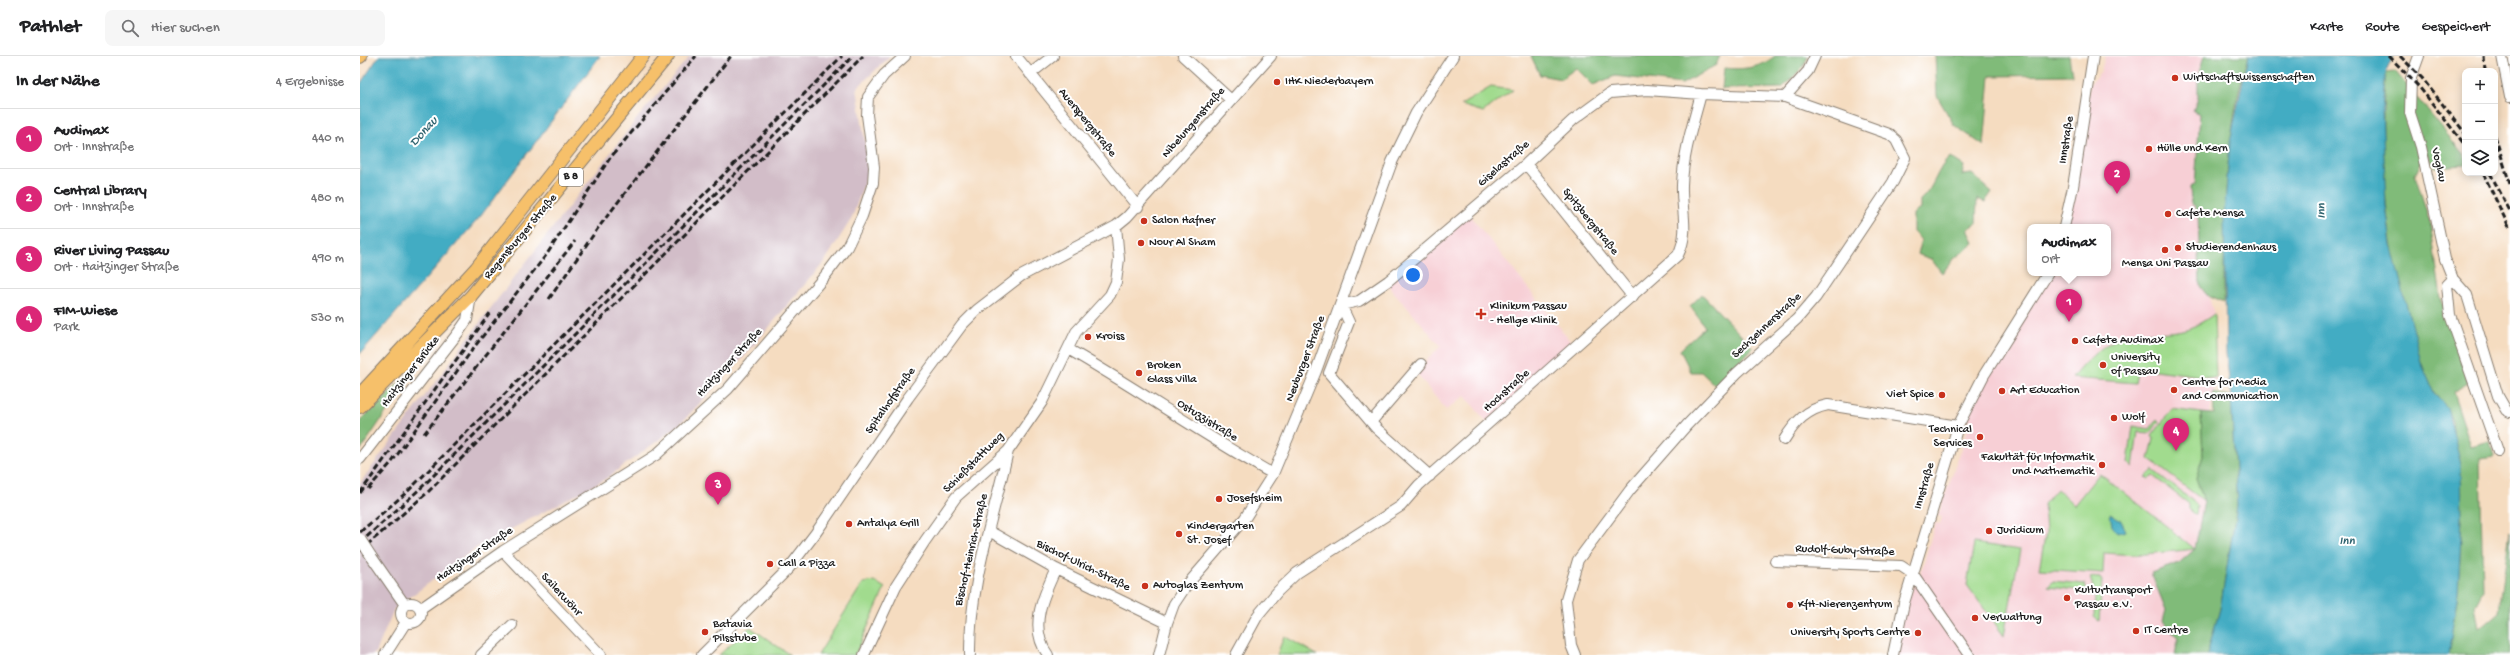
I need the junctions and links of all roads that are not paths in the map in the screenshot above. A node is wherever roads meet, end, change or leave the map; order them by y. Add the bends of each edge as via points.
1 (643, 56) edge
2 (668, 56) edge
3 (905, 56) edge
4 (1016, 56) edge
5 (1053, 56) edge
6 (1183, 56) edge
7 (1271, 56) edge
8 (1453, 56) edge
9 (1815, 56) edge
10 (2093, 56) edge
11 (2420, 56) edge
12 (2502, 56) edge
13 (1030, 74) junction
14 (1701, 94) junction
15 (1785, 96) junction
16 (2510, 97) edge
17 (1231, 100) junction
18 (1526, 164) junction
19 (1138, 207) junction
20 (2065, 224) edge
21 (1116, 226) junction
22 (476, 268) junction
23 (2046, 276) edge
24 (2453, 279) junction
25 (471, 296) junction
26 (1633, 297) junction
27 (1341, 305) junction
28 (1068, 349) junction
29 (1420, 364) dead end
30 (360, 394) edge
31 (360, 406) edge
32 (2510, 412) edge
33 (1371, 422) junction
34 (1958, 426) junction
35 (1784, 440) dead end
36 (1008, 451) junction
37 (2498, 451) dead end
38 (360, 459) edge
39 (1273, 474) junction
40 (1430, 476) junction
41 (989, 531) junction
42 (360, 539) edge
43 (503, 551) junction
44 (1775, 561) dead end
45 (1056, 569) junction
46 (1913, 574) junction
47 (404, 603) junction
48 (420, 609) junction
49 (406, 622) junction
50 (1167, 623) junction
51 (512, 625) dead end
52 (385, 655) edge
53 (481, 655) edge
54 (601, 655) edge
55 (702, 655) edge
56 (864, 655) edge
57 (970, 655) edge
58 (1048, 655) edge
59 (1159, 655) edge
60 (1236, 655) edge
61 (1575, 655) edge
62 (1893, 655) edge
63 (1969, 655) edge

1 - 22 main road, Regensburger Straße / B 8
2 - 25 main road, Regensburger Straße / B 8
3 - 43 street, Haitzinger Straße via 884,74 868,97 867,114 874,167 872,183 862,216 847,247 825,276 728,389 656,455
4 - 13 street, Auerspergstraße
5 - 13 street
6 - 17 street
7 - 17 street, Nibelungenstraße
8 - 27 street, Neuburger Straße via 1416,113 1392,162
9 - 15 street via 1808,71
10 - 20 street, Innstraße via 2073,187
11 - 24 street, Voglau via 2411,78 2410,113 2445,259
12 - 16 street
13 - 19 street, Auerspergstraße
14 - 15 street, Sechzehnerstraße
14 - 18 street, Giselastraße via 1647,90 1610,93 1573,120
14 - 26 street, Hochstraße via 1686,150 1682,186 1686,220 1684,244 1678,255
15 - 61 street, Sechzehnerstraße via 1889,134 1896,140 1905,158 1893,182 1816,297 1797,319 1736,373 1687,425 1630,490 1578,560 1566,600 1571,645
17 - 19 street, Nibelungenstraße
18 - 26 street, Spitzbergstraße
18 - 27 street, Giselastraße via 1388,281 1359,301
19 - 21 street, Spitalhofstraße
21 - 28 street, Schießstattweg via 1119,258 1116,282 1110,295 1076,332
21 - 55 street, Spitalhofstraße via 1022,276 977,310 962,325 789,568
22 - 25 main road, B 8
22 - 30 main road, Regensburger Straße / B 8
23 - 34 street, Innstraße via 1984,374
24 - 32 street, Voglau via 2466,295 2498,396
24 - 37 street via 2447,285 2450,315
25 - 31 main road, Regensburger Straße / B 8
25 - 38 street, Haitzinger Brücke via 466,320 458,333
26 - 40 street, Hochstraße
27 - 33 street via 1349,322 1329,374
27 - 39 street, Neuburger Straße
28 - 36 street, Schießstattweg via 1042,402
28 - 39 street, Ostuzzistraße via 1215,442
29 - 33 street
33 - 40 street
34 - 35 street via 1828,405 1813,409 1804,415
34 - 46 street, Innstraße
36 - 41 street, Bischof-Heinrich-Straße
36 - 56 street, Schießstattweg via 956,497 924,541 896,586
39 - 50 street, Neuburger Straße via 1245,518 1186,586 1174,604
40 - 60 street, Hochstraße via 1401,506 1297,573 1258,615
41 - 45 street, Bischof-Ulrich-Straße
41 - 57 street, Bischof-Heinrich-Straße via 970,622
42 - 47 street, bridge
43 - 48 street, Haitzinger Straße
43 - 54 street, Sailerwöhr
44 - 46 street, Rudolf-Guby-Straße via 1901,566
45 - 50 street, Bischof-Ulrich-Straße
45 - 58 street via 1044,594 1038,623 1040,644
46 - 62 street, Innstraße
46 - 63 street
47 - 48 street via 415,604
47 - 49 street via 401,614
48 - 49 street via 421,615 418,620
49 - 52 street
50 - 59 street, Neuburger Straße
51 - 53 street

